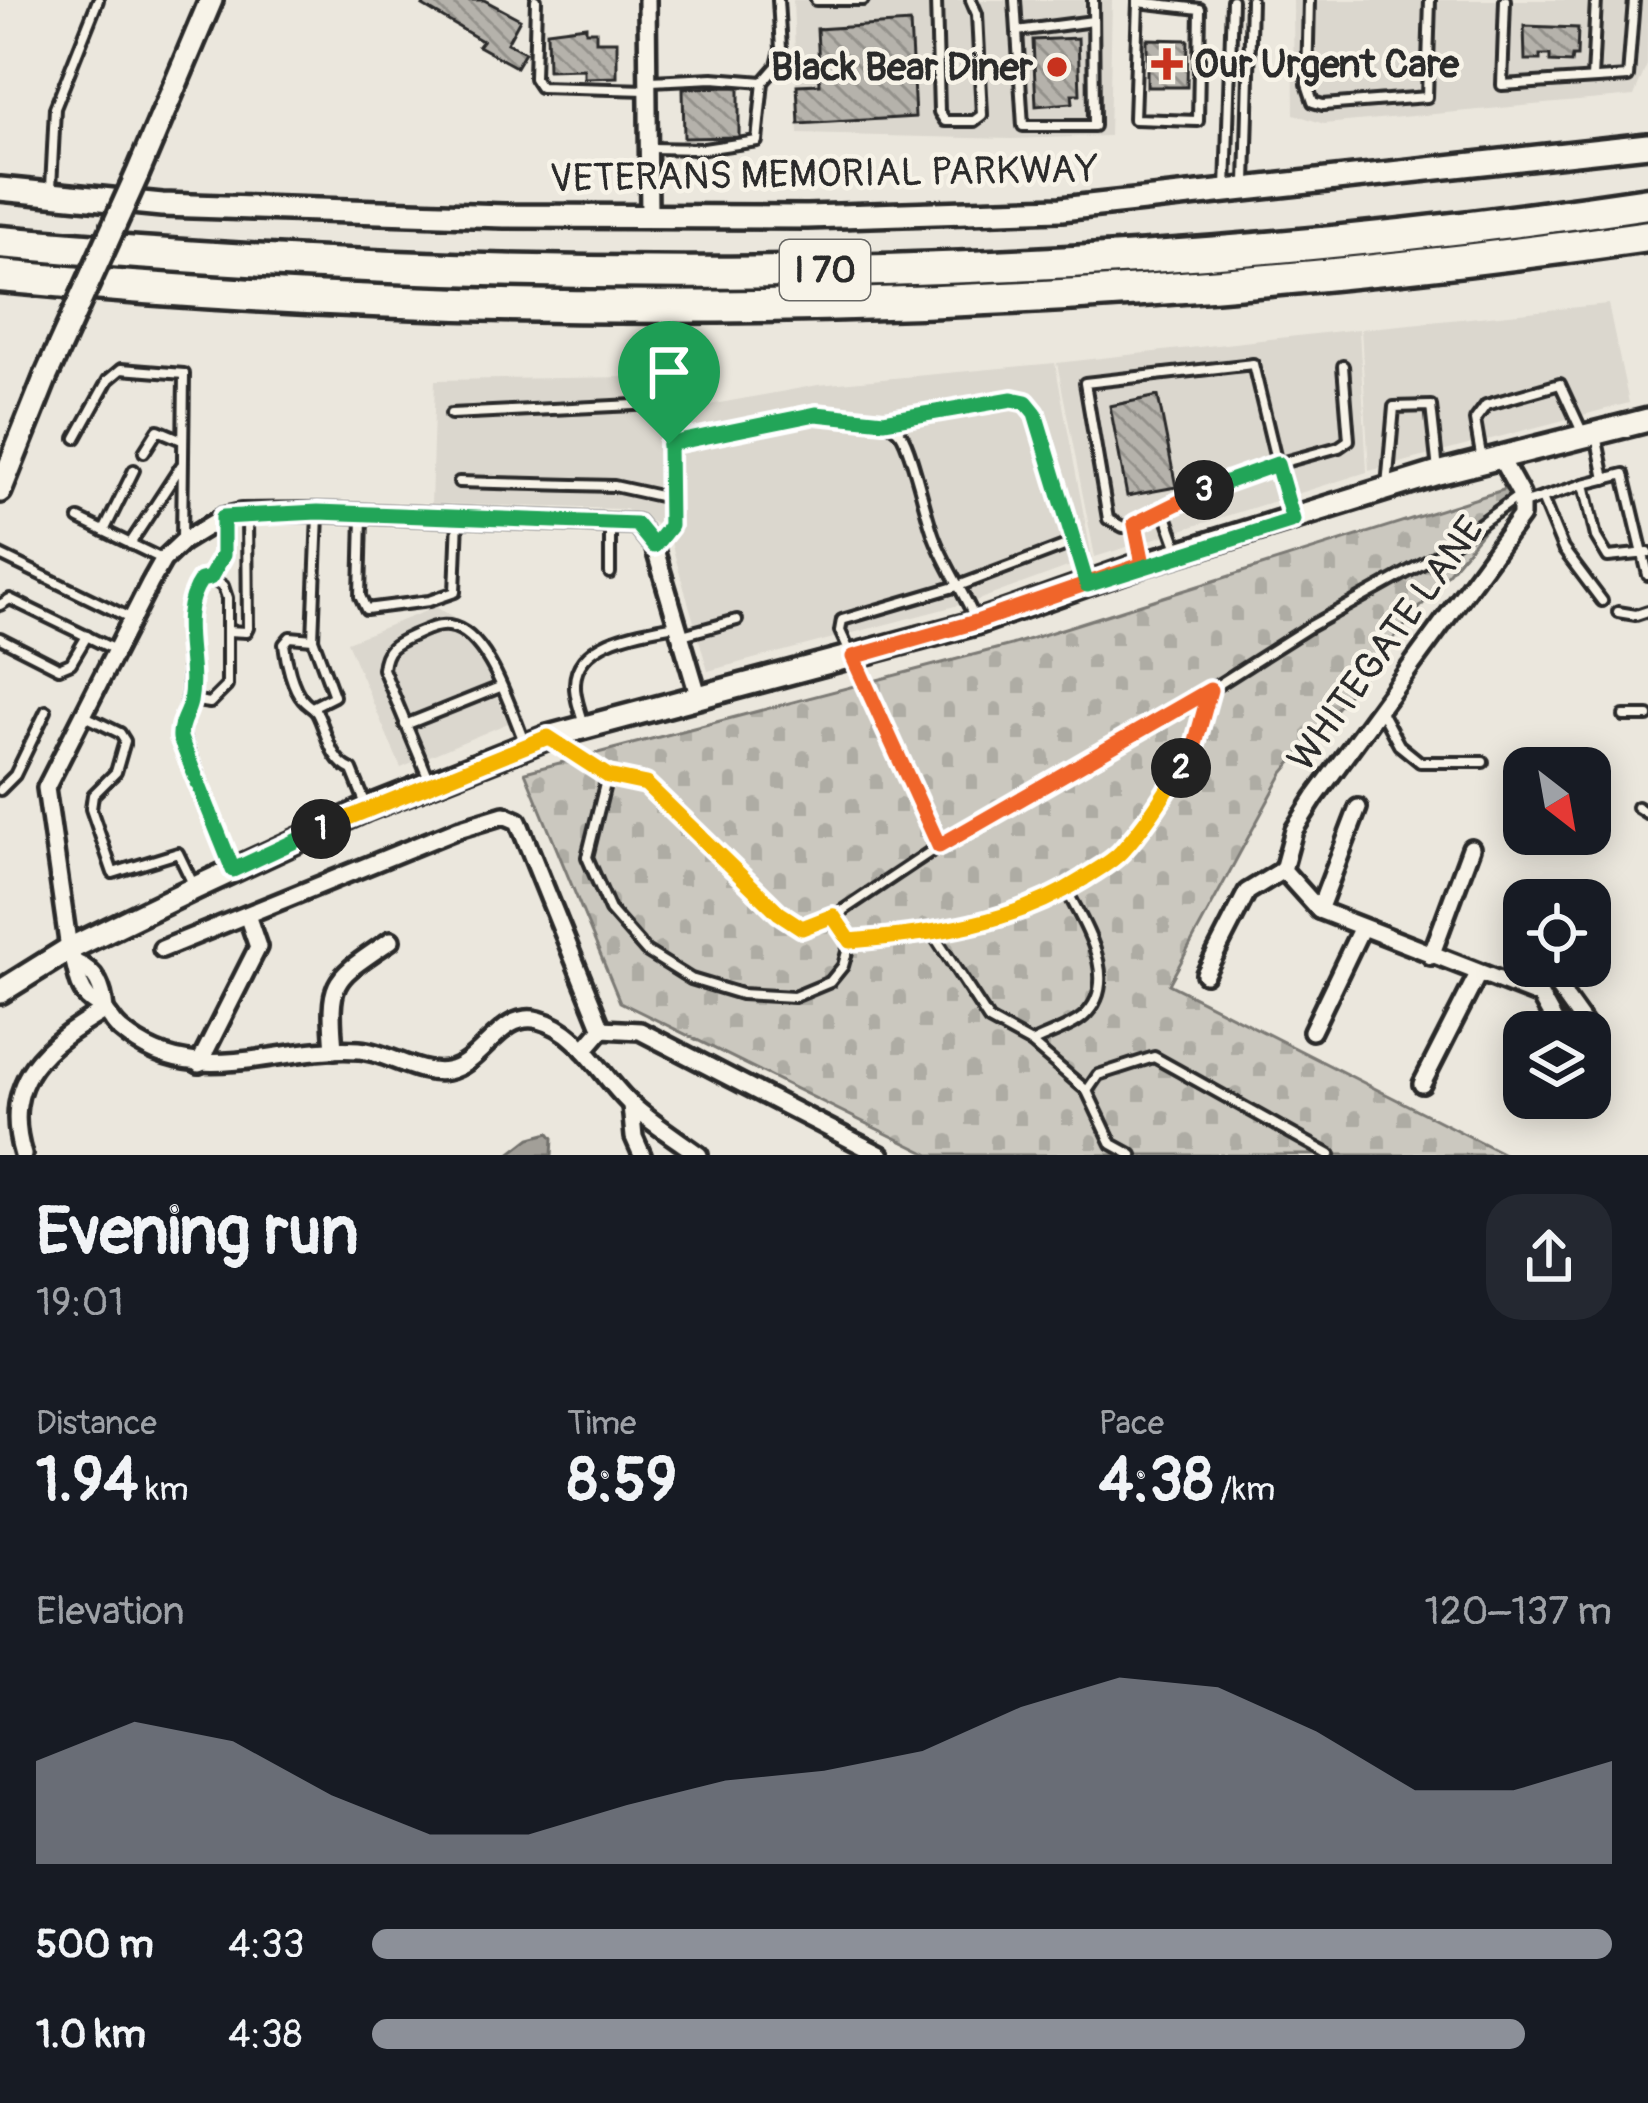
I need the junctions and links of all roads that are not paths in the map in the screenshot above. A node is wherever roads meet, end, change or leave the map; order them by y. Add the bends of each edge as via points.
1 (98, 0) edge
2 (211, 0) edge
3 (536, 0) edge
4 (647, 0) edge
5 (778, 0) edge
6 (816, 0) edge
7 (863, 0) edge
8 (936, 0) edge
9 (971, 0) edge
10 (1015, 0) edge
11 (1093, 0) edge
12 (1232, 0) edge
13 (1251, 0) edge
14 (1309, 0) edge
15 (1430, 0) edge
16 (1504, 0) edge
17 (1596, 0) edge
18 (1634, 0) edge
19 (1138, 1) edge
20 (1093, 20) junction
21 (1017, 31) junction
22 (1592, 79) junction
23 (763, 82) junction
24 (648, 86) junction
25 (1648, 145) edge
26 (648, 148) junction
27 (0, 189) edge
28 (1236, 192) junction
29 (51, 194) junction
30 (1648, 202) edge
31 (649, 216) junction
32 (1648, 236) edge
33 (0, 242) edge
34 (0, 276) edge
35 (1343, 366) dead end
36 (451, 414) dead end
37 (1648, 420) edge
38 (884, 421) junction
39 (1590, 435) junction
40 (76, 438) dead end
41 (182, 440) junction
42 (669, 444) junction
43 (144, 452) dead end
44 (1492, 461) junction
45 (1277, 464) junction
46 (182, 465) junction
47 (134, 470) dead end
48 (1438, 473) junction
49 (1605, 479) junction
50 (459, 482) dead end
51 (1584, 484) junction
52 (1387, 488) junction
53 (0, 491) edge
54 (669, 498) junction
55 (1542, 498) junction
56 (1522, 499) junction
57 (1164, 510) junction
58 (318, 512) junction
59 (247, 513) junction
60 (362, 514) junction
61 (223, 517) junction
62 (458, 518) junction
63 (80, 519) dead end
64 (1293, 520) junction
65 (610, 523) junction
66 (1135, 524) junction
67 (104, 531) junction
68 (182, 542) junction
69 (1072, 543) junction
70 (130, 544) junction
71 (654, 546) junction
72 (1645, 553) edge
73 (1179, 554) junction
74 (0, 555) edge
75 (163, 560) junction
76 (1143, 564) junction
77 (610, 573) dead end
78 (1648, 574) edge
79 (210, 578) junction
80 (961, 585) junction
81 (1087, 585) junction
82 (1602, 601) dead end
83 (0, 605) edge
84 (1648, 611) edge
85 (1618, 612) dead end
86 (131, 619) junction
87 (737, 620) dead end
88 (976, 622) junction
89 (679, 630) junction
90 (227, 631) junction
91 (87, 636) junction
92 (0, 638) edge
93 (314, 639) junction
94 (115, 650) junction
95 (853, 657) junction
96 (500, 687) junction
97 (1210, 690) junction
98 (698, 695) junction
99 (190, 700) junction
100 (314, 706) junction
101 (1378, 707) junction
102 (46, 711) dead end
103 (81, 714) junction
104 (1624, 716) dead end
105 (1648, 716) edge
106 (405, 724) junction
107 (584, 727) junction
108 (548, 737) junction
109 (525, 746) junction
110 (1483, 763) dead end
111 (608, 776) junction
112 (430, 782) junction
113 (0, 790) edge
114 (1637, 807) dead end
115 (368, 808) junction
116 (1358, 808) dead end
117 (1648, 814) edge
118 (939, 846) junction
119 (1472, 848) dead end
120 (233, 870) junction
121 (1283, 870) junction
122 (195, 888) junction
123 (1066, 889) junction
124 (1319, 910) junction
125 (248, 915) junction
126 (833, 916) junction
127 (1361, 929) junction
128 (933, 934) junction
129 (391, 940) dead end
130 (850, 941) junction
131 (162, 950) dead end
132 (73, 956) junction
133 (1432, 956) junction
134 (1205, 974) dead end
135 (1478, 974) junction
136 (1551, 987) edge
137 (0, 992) edge
138 (1540, 996) junction
139 (105, 1010) junction
140 (1548, 1011) edge
141 (602, 1029) junction
142 (1312, 1031) dead end
143 (1031, 1043) junction
144 (334, 1050) junction
145 (584, 1050) junction
146 (199, 1064) junction
147 (1423, 1084) dead end
148 (1087, 1090) junction
149 (631, 1105) junction
150 (23, 1155) edge
151 (642, 1155) edge
152 (699, 1155) edge
153 (880, 1155) edge
154 (1132, 1155) edge
155 (1330, 1155) edge

1 - 29 lane via 55,108
2 - 53 street, bridge
3 - 24 lane via 540,88
4 - 24 street
5 - 23 lane via 781,49
6 - 7 lane
8 - 9 lane via 938,112 946,121 974,121 982,115
10 - 21 lane
11 - 20 lane
12 - 28 lane
13 - 28 lane
14 - 15 lane via 1308,94 1323,105 1426,97
16 - 22 lane via 1502,85
17 - 22 lane
18 - 22 lane via 1628,76
19 - 19 lane via 1134,119 1198,121 1200,9
20 - 21 lane
20 - 21 lane via 1094,126 1023,126
23 - 24 lane
23 - 26 lane via 757,142
24 - 26 street
25 - 28 street, VETERANS MEMORIAL PARKWAY
26 - 31 street
27 - 29 street, VETERANS MEMORIAL PARKWAY
28 - 31 street, VETERANS MEMORIAL PARKWAY via 1061,209
29 - 31 street, VETERANS MEMORIAL PARKWAY via 177,206
30 - 33 highway, I 70 via 1264,247 813,271 440,269
32 - 34 highway, I 70 via 1268,279 786,304 397,301
35 - 45 lane via 1349,440
36 - 42 lane via 655,404 669,417
37 - 39 street
38 - 42 lane via 816,414
38 - 69 lane via 1026,402
38 - 80 lane via 901,434 936,542
39 - 44 street
39 - 44 lane via 1560,384 1486,405 1475,420
39 - 49 lane
40 - 41 lane via 121,369 184,374
41 - 43 lane via 158,430
41 - 46 lane
42 - 54 lane
44 - 48 street
44 - 56 street, WHITEGATE LANE
45 - 57 lane
45 - 64 lane
45 - 66 lane via 1253,364 1084,383 1108,519
46 - 68 lane
46 - 70 lane
47 - 67 lane
48 - 52 street
48 - 52 lane via 1430,406 1394,407
49 - 51 lane
49 - 72 lane via 1624,475
50 - 54 lane via 614,486
51 - 55 lane
51 - 72 lane via 1608,557
52 - 64 street
54 - 71 lane via 670,526
55 - 56 lane
55 - 82 lane via 1563,549
56 - 97 lane
56 - 101 street, WHITEGATE LANE via 1521,516
57 - 66 lane
57 - 73 lane
58 - 59 street
58 - 60 street
58 - 93 lane
59 - 61 street
59 - 90 lane via 248,628
60 - 62 street
60 - 62 lane via 366,609 455,592
61 - 68 street
61 - 79 lane via 223,555
62 - 65 street
63 - 67 lane
64 - 73 street
65 - 71 street via 636,524
65 - 77 lane
66 - 76 lane
67 - 70 lane
68 - 75 street
69 - 80 lane
69 - 81 lane
70 - 75 lane
71 - 89 street
72 - 78 lane
73 - 76 street
74 - 86 lane
75 - 86 street
76 - 81 street
79 - 90 lane via 226,591
79 - 99 lane via 190,596
80 - 88 lane
80 - 95 lane via 842,620
81 - 88 street
83 - 91 lane via 10,599
84 - 85 lane
86 - 94 street
87 - 89 lane
88 - 95 street
89 - 98 street
89 - 107 lane via 606,643 579,667 574,681
90 - 99 lane via 224,692 210,703
91 - 92 lane via 59,668
91 - 94 lane
93 - 100 lane via 334,696
93 - 100 lane via 284,644 302,698
94 - 103 street
95 - 98 street
95 - 118 lane
96 - 106 lane
96 - 106 lane via 486,653 458,628 434,626 384,653
96 - 109 lane
97 - 118 lane
97 - 123 lane via 1194,748 1154,812 1118,856
98 - 107 street
99 - 120 lane via 180,738
100 - 115 lane
101 - 110 lane via 1399,745 1420,762
101 - 121 street, WHITEGATE LANE via 1294,830
102 - 113 lane
103 - 122 lane via 125,741 116,772 91,808 113,873 178,853
103 - 132 street via 46,788
104 - 105 lane
106 - 112 lane
107 - 108 street
108 - 109 street
108 - 111 lane
109 - 112 street
111 - 126 lane via 646,784 802,928
111 - 130 lane via 587,857 610,910 646,951 692,979 741,994 794,997 830,982
112 - 115 street
114 - 117 lane
115 - 120 street
116 - 124 street, WHITEGATE LANE
118 - 126 lane
119 - 133 street
120 - 122 street
121 - 124 street
121 - 134 street, WHITEGATE LANE via 1247,892
122 - 132 street
123 - 128 lane via 1015,915
123 - 143 lane via 1097,957 1101,987 1084,1016
124 - 127 street
125 - 131 street
125 - 141 street via 504,814 518,821
125 - 146 street via 258,947
126 - 130 lane
127 - 133 street
127 - 142 street
128 - 130 lane
128 - 143 lane via 989,1021
129 - 144 street via 340,975 330,1000
132 - 137 street
132 - 139 street via 104,992
133 - 135 street
135 - 138 street
135 - 147 street
136 - 138 street
138 - 140 street
139 - 146 street via 146,1046
139 - 150 street via 30,1068 16,1123
141 - 145 street
141 - 153 street via 640,1031
143 - 148 lane
144 - 145 street via 443,1072 468,1064 527,1018
144 - 146 street
145 - 149 street
148 - 154 lane via 1112,1144
148 - 155 lane via 1098,1075 1154,1057
149 - 151 street
149 - 152 street

